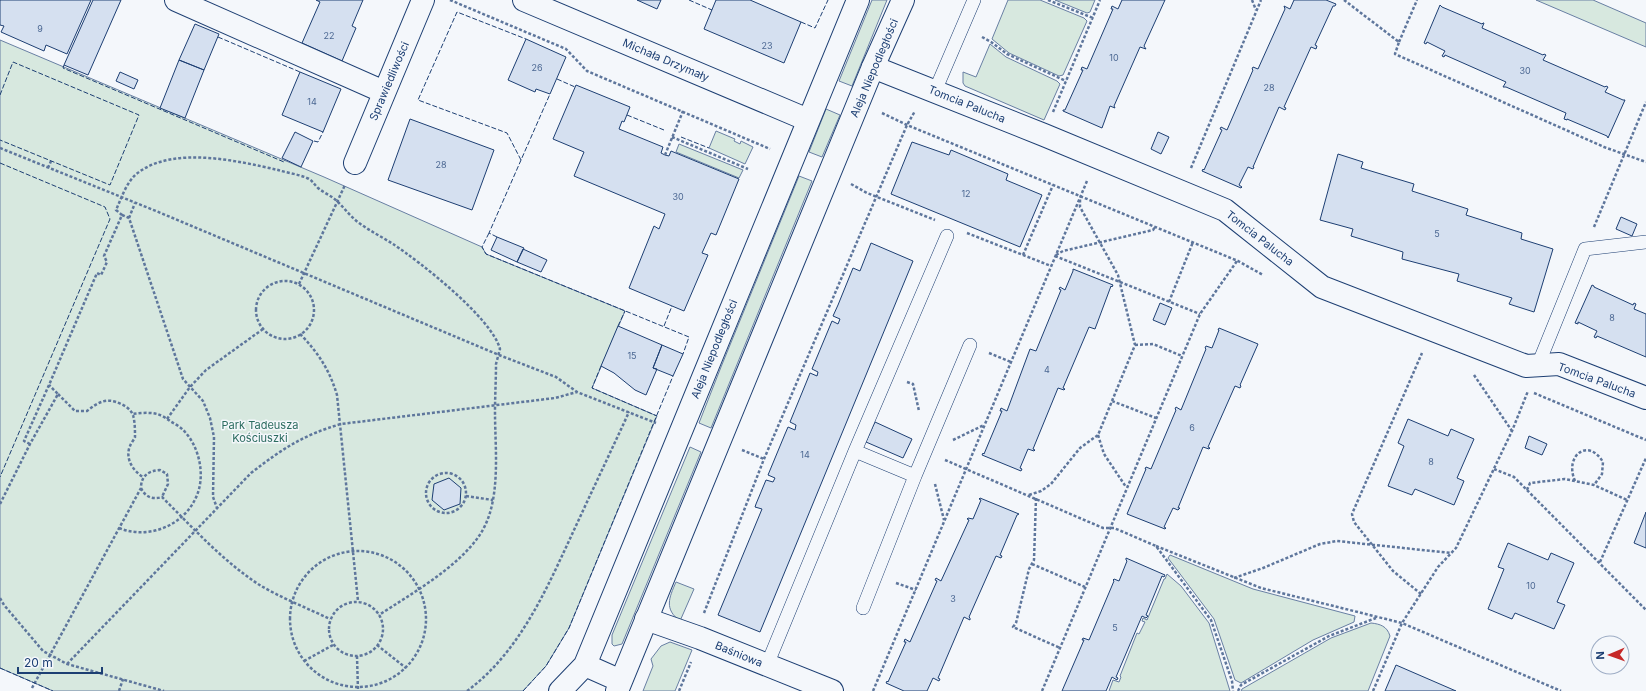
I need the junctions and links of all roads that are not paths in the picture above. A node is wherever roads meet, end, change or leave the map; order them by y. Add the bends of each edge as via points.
1 (176, 0) edge
2 (423, 0) edge
3 (524, 0) edge
4 (858, 0) edge
5 (903, 0) edge
6 (974, 0) edge
7 (873, 67) junction
8 (935, 91) junction
9 (384, 92) junction
10 (808, 120) junction
11 (356, 163) road end
12 (947, 236) dead end
13 (1646, 242) edge
14 (970, 345) dead end
15 (1538, 365) junction
16 (1646, 398) edge
17 (855, 451) junction
18 (915, 476) junction
19 (863, 608) dead end
20 (646, 619) junction
21 (585, 664) junction
22 (767, 665) junction
23 (619, 686) edge
24 (560, 691) edge
25 (832, 691) edge

1 - 9 street
2 - 9 street, Sprawiedliwości
3 - 10 street, Michała Drzymały
4 - 10 street, Aleja Niepodległości
5 - 7 street, Aleja Niepodległości
6 - 8 lane
7 - 8 street, Tomcia Palucha
7 - 20 street, Aleja Niepodległości
8 - 15 street, Tomcia Palucha via 1225,210 1322,287 1526,366
9 - 11 street, Sprawiedliwości
10 - 21 street, Aleja Niepodległości
12 - 17 lane
13 - 15 lane via 1585,249
14 - 18 lane
15 - 16 street, Tomcia Palucha via 1559,364
17 - 18 lane
17 - 22 lane
18 - 19 lane
20 - 22 street, Baśniowa
20 - 23 street, Aleja Niepodległości
21 - 23 street
21 - 24 street, Aleja Niepodległości
22 - 25 street, Baśniowa

